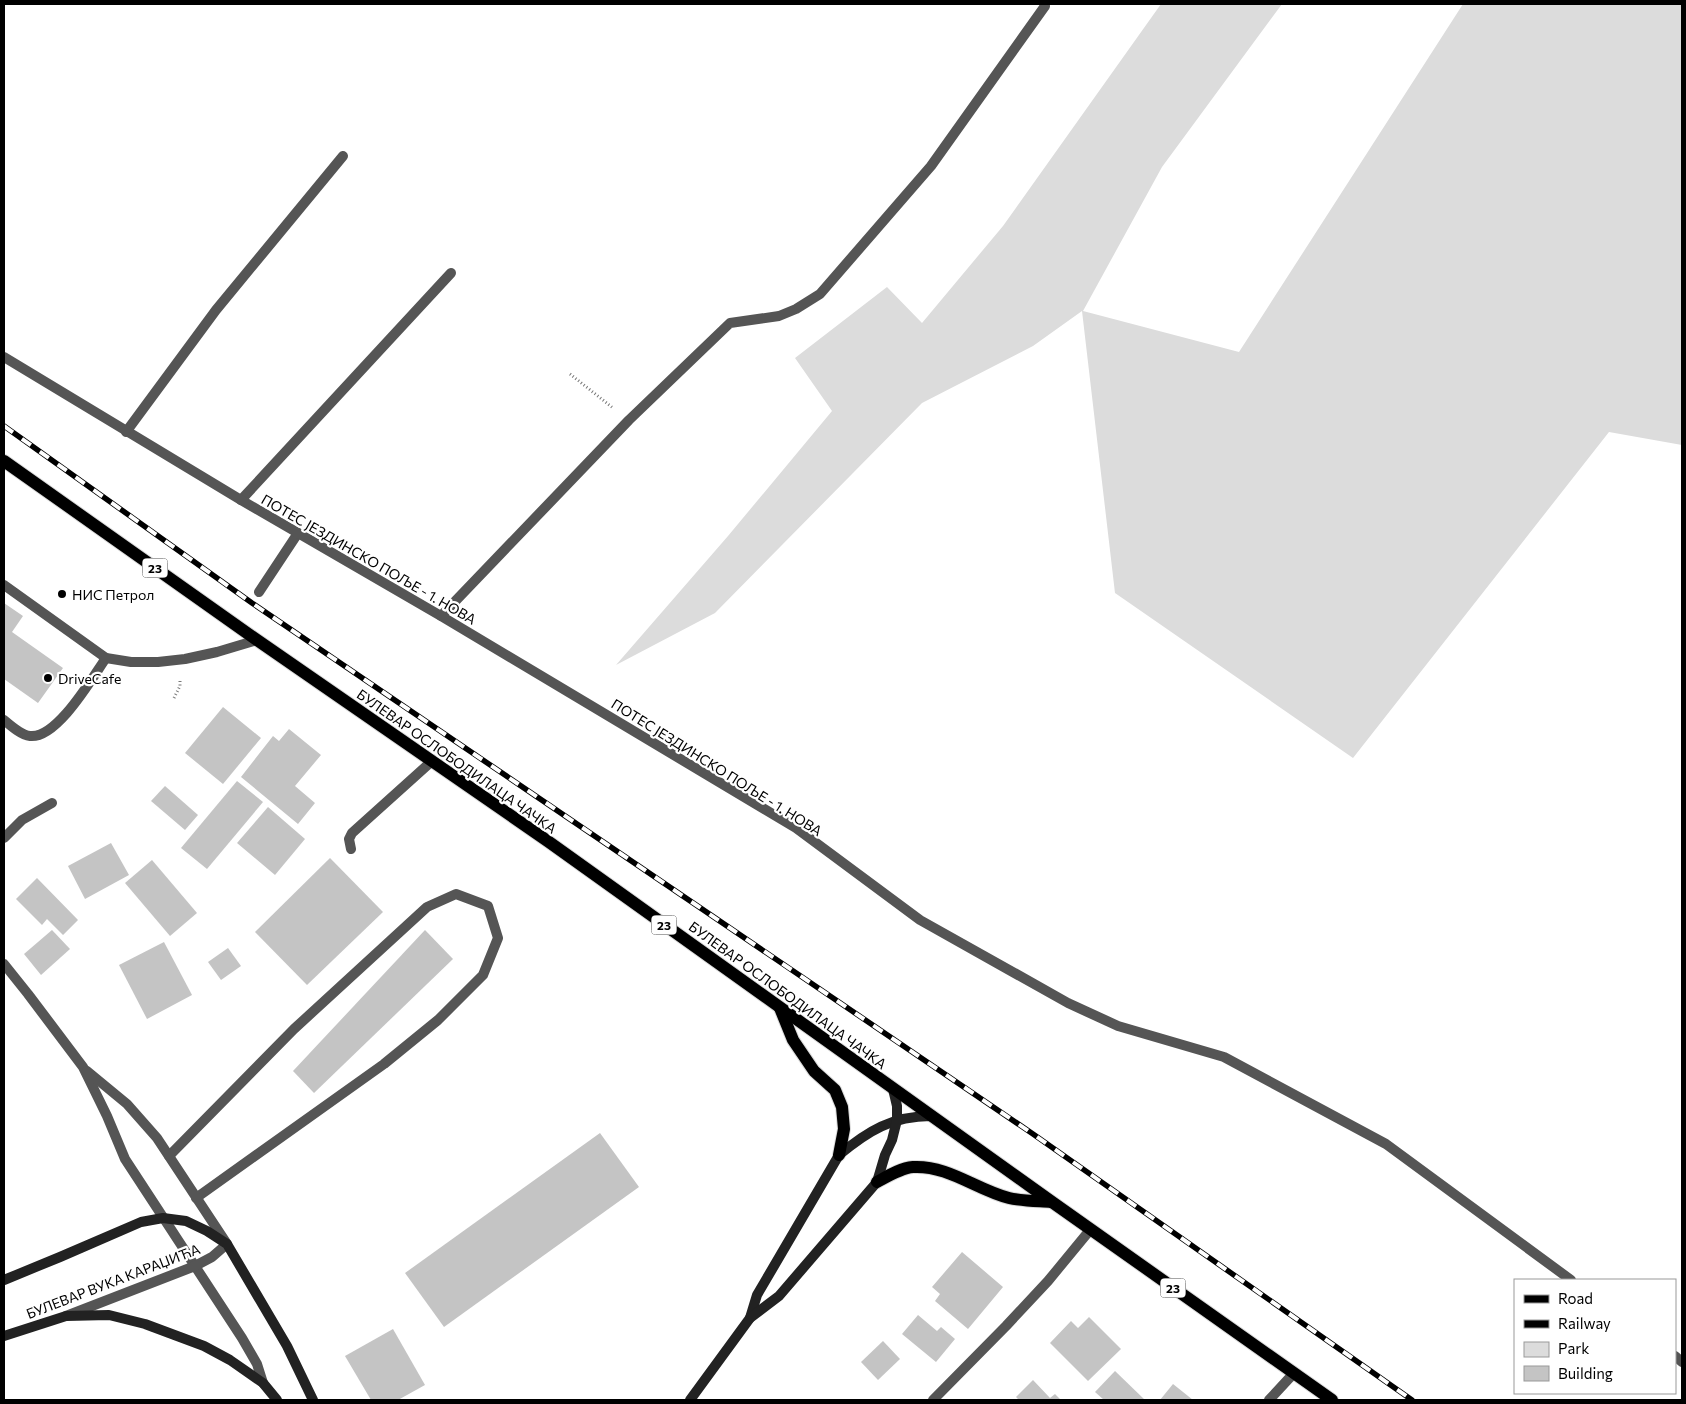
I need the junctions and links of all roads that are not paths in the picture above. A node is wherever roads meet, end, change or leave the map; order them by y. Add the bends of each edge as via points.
1 (1045, 6) dead end
2 (343, 156) dead end
3 (452, 273) dead end
4 (4, 357) edge
5 (126, 432) junction
6 (4, 461) edge
7 (240, 500) junction
8 (298, 533) junction
9 (4, 585) edge
10 (259, 592) dead end
11 (441, 616) junction
12 (257, 640) junction
13 (106, 658) junction
14 (4, 720) edge
15 (432, 761) junction
16 (52, 802) dead end
17 (4, 838) edge
18 (351, 849) dead end
19 (4, 964) edge
20 (780, 1008) junction
21 (83, 1067) junction
22 (893, 1089) junction
23 (931, 1116) junction
24 (897, 1120) junction
25 (839, 1155) junction
26 (168, 1156) junction
27 (878, 1182) junction
28 (196, 1198) junction
29 (1052, 1202) junction
30 (163, 1218) junction
31 (1090, 1230) junction
32 (226, 1244) junction
33 (195, 1266) junction
34 (1570, 1279) edge
35 (4, 1280) edge
36 (66, 1316) junction
37 (750, 1318) junction
38 (4, 1336) edge
39 (1294, 1373) junction
40 (263, 1383) junction
41 (277, 1400) edge
42 (313, 1400) edge
43 (690, 1400) edge
44 (933, 1400) edge
45 (1269, 1400) edge
46 (1332, 1400) edge

1 - 11 street via 931,166 820,294 796,310 779,316 730,323 629,420
2 - 5 street via 216,310
3 - 7 street
4 - 5 street, ПОТЕС ЈЕЗДИНСКО ПОЉЕ - 1. НОВА
5 - 7 street, ПОТЕС ЈЕЗДИНСКО ПОЉЕ - 1. НОВА
6 - 12 main road, БУЛЕВАР ОСЛОБОДИЛАЦА ЧАЧКА / 23
7 - 8 street, ПОТЕС ЈЕЗДИНСКО ПОЉЕ - 1. НОВА
8 - 10 street
8 - 11 street, ПОТЕС ЈЕЗДИНСКО ПОЉЕ - 1. НОВА
9 - 13 street
11 - 34 street, ПОТЕС ЈЕЗДИНСКО ПОЉЕ - 1. НОВА via 796,828 920,920 1068,1003 1118,1026 1224,1056 1386,1144
12 - 13 street via 185,659 131,662
12 - 15 main road, БУЛЕВАР ОСЛОБОДИЛАЦА ЧАЧКА / 23
13 - 14 street via 65,716 51,730 40,736 29,736
15 - 18 street via 352,833 349,839
15 - 20 main road, БУЛЕВАР ОСЛОБОДИЛАЦА ЧАЧКА / 23
16 - 17 street via 22,820
19 - 21 street
20 - 22 main road, БУЛЕВАР ОСЛОБОДИЛАЦА ЧАЧКА / 23
20 - 25 main road via 792,1040 814,1071 835,1090 842,1107 844,1129
21 - 26 street via 126,1104 157,1138
21 - 30 street via 125,1159
22 - 23 main road, БУЛЕВАР ОСЛОБОДИЛАЦА ЧАЧКА / 23
22 - 24 street
23 - 24 street
23 - 29 main road, БУЛЕВАР ОСЛОБОДИЛАЦА ЧАЧКА / 23
24 - 25 street via 876,1128
24 - 27 street
25 - 37 street via 757,1295
26 - 28 street
26 - 28 street via 294,1029 427,907 456,894 488,906 498,938 483,975 438,1020 384,1064
27 - 29 main road via 913,1167 932,1169 1009,1198
27 - 37 street via 779,1296
28 - 32 street
29 - 31 main road, БУЛЕВАР ОСЛОБОДИЛАЦА ЧАЧКА / 23
30 - 32 street, БУЛЕВАР ВУКА КАРАЏИЋА via 186,1221
30 - 33 street
30 - 35 street, БУЛЕВАР ВУКА КАРАЏИЋА via 141,1222
31 - 39 main road, БУЛЕВАР ОСЛОБОДИЛАЦА ЧАЧКА / 23
31 - 44 street via 1012,1320
32 - 33 street, БУЛЕВАР ВУКА КАРАЏИЋА
32 - 42 street via 287,1346
33 - 36 street, БУЛЕВАР ВУКА КАРАЏИЋА
33 - 40 street via 257,1364
36 - 38 street, БУЛЕВАР ВУКА КАРАЏИЋА
36 - 40 street via 109,1315 154,1327 204,1346
37 - 43 street
39 - 45 street
39 - 46 main road, БУЛЕВАР ОСЛОБОДИЛАЦА ЧАЧКА / 23
40 - 41 street

